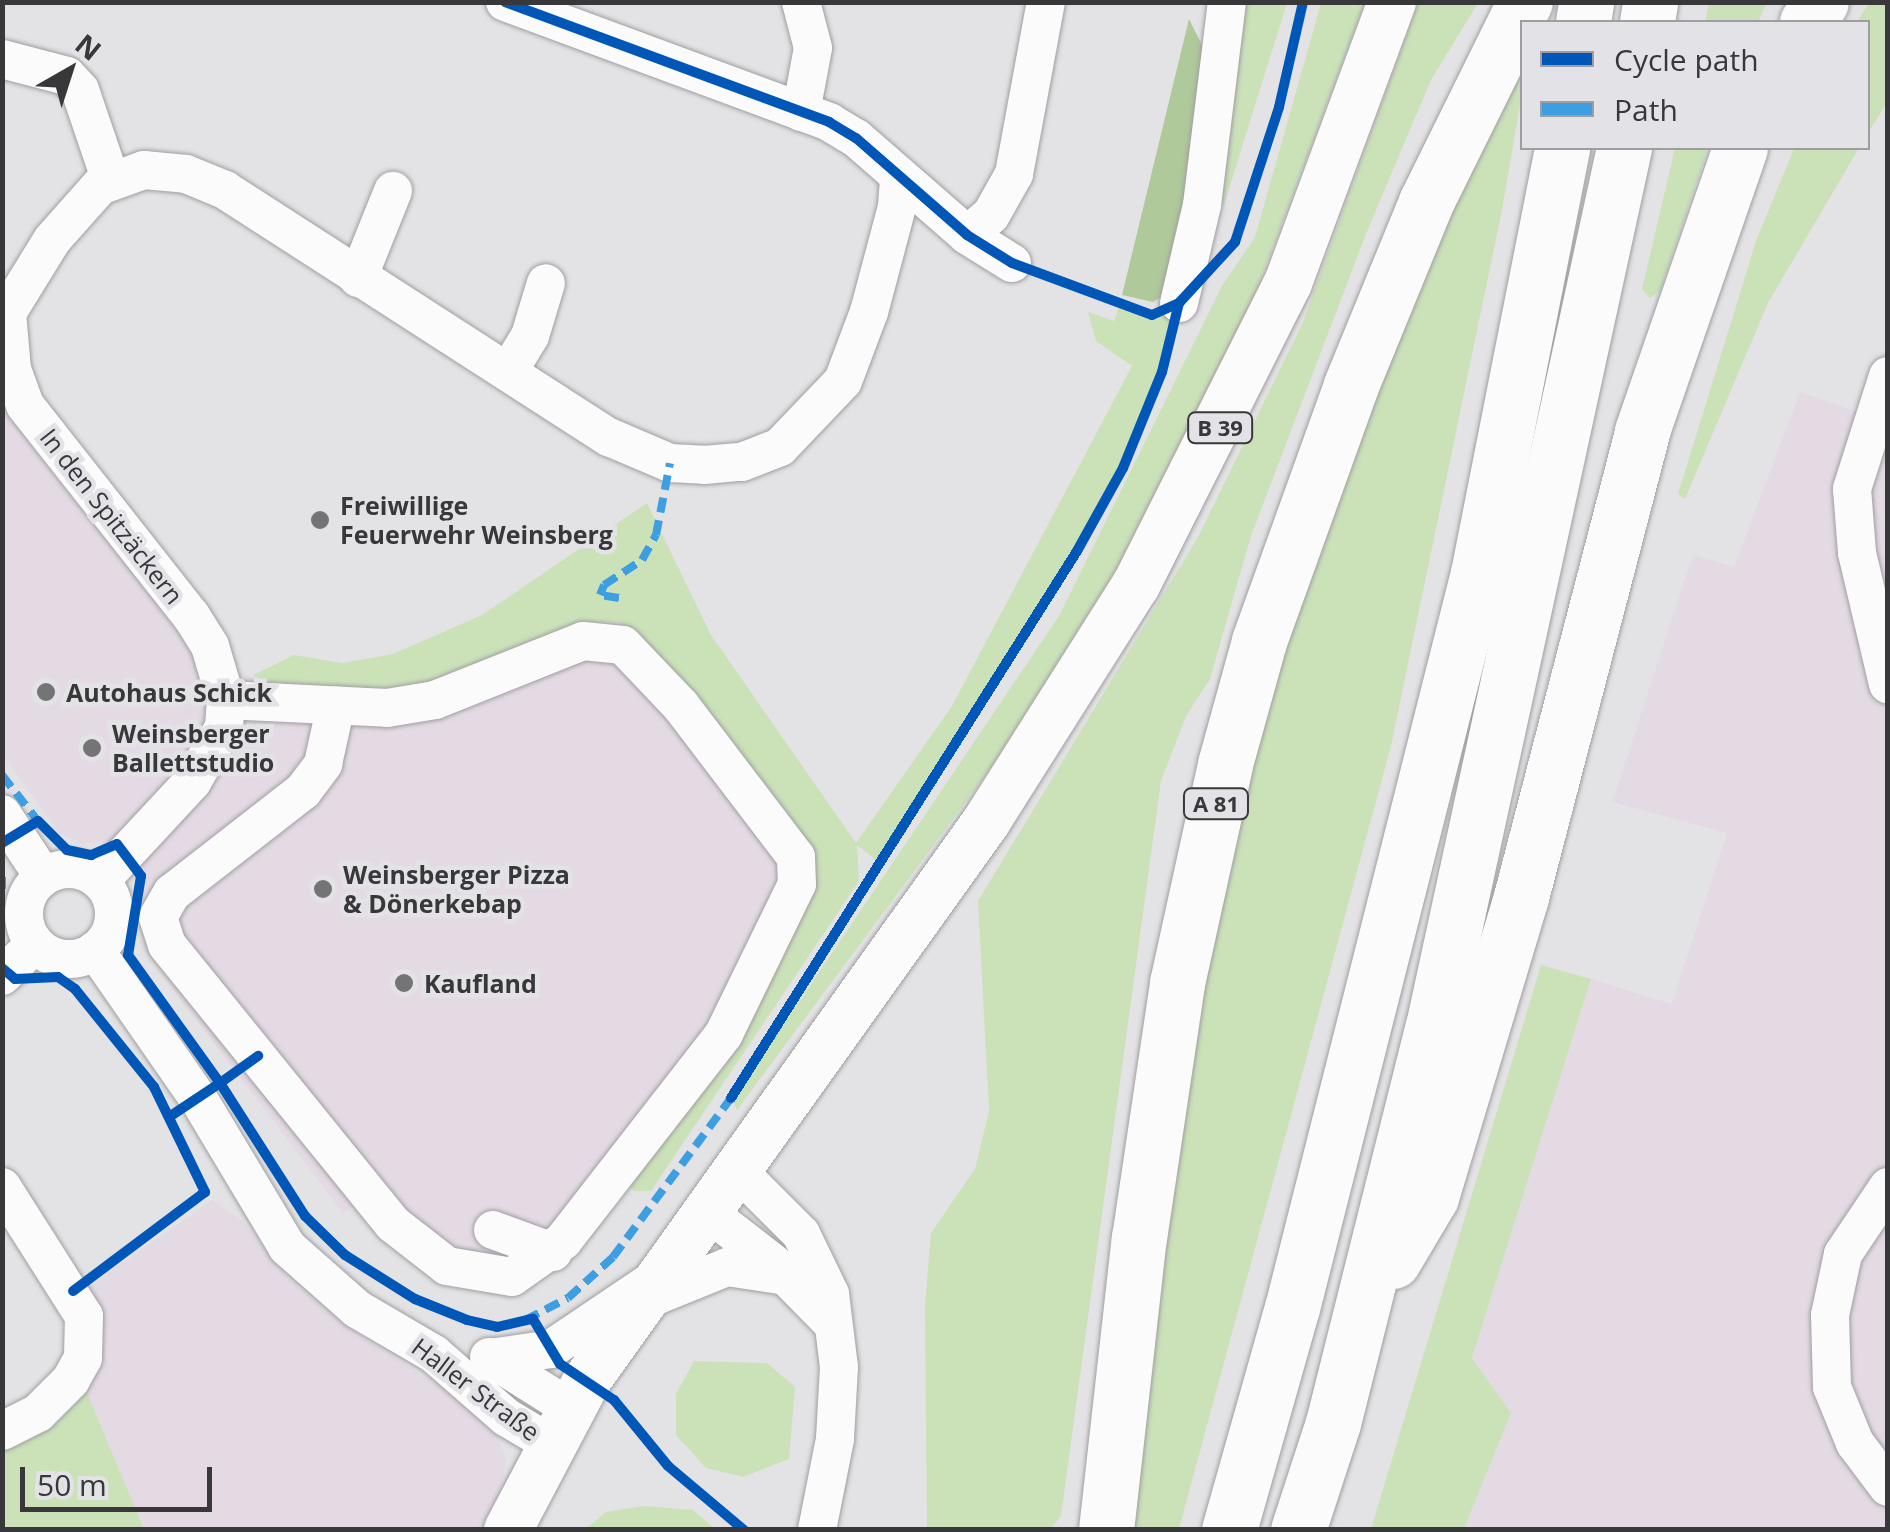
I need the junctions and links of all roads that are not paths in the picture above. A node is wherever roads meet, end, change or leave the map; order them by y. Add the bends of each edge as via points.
1 (505, 2) edge
2 (801, 2) edge
3 (1046, 2) edge
4 (1227, 2) edge
5 (1392, 2) edge
6 (1524, 2) edge
7 (566, 15) edge
8 (2, 59) edge
9 (800, 112) junction
10 (1562, 150) edge
11 (1624, 150) edge
12 (1739, 150) edge
13 (898, 176) junction
14 (110, 178) junction
15 (392, 191) dead end
16 (967, 235) junction
17 (1012, 263) dead end
18 (358, 278) junction
19 (546, 282) dead end
20 (1180, 304) dead end
21 (5, 313) edge
22 (508, 372) junction
23 (1888, 376) edge
24 (1888, 684) edge
25 (226, 700) junction
26 (336, 705) junction
27 (2, 814) edge
28 (43, 876) junction
29 (100, 880) junction
30 (35, 944) junction
31 (95, 950) junction
32 (2, 976) edge
33 (734, 1167) junction
34 (2, 1186) edge
35 (1888, 1187) edge
36 (704, 1210) junction
37 (493, 1230) dead end
38 (553, 1252) junction
39 (788, 1277) junction
40 (650, 1289) junction
41 (1361, 1315) junction
42 (833, 1324) junction
43 (400, 1334) junction
44 (490, 1358) junction
45 (561, 1426) junction
46 (2, 1432) edge
47 (1888, 1487) edge
48 (508, 1530) edge
49 (817, 1530) edge
50 (1106, 1530) edge
51 (1230, 1530) edge
52 (1298, 1530) edge

1 - 7 street
2 - 9 street via 813,48
3 - 16 street via 1014,174 998,206
4 - 20 street via 1202,205
5 - 33 main road, B 39 via 1288,283 1136,585 986,822
6 - 50 highway, A 81 via 1426,202 1306,499 1225,764 1177,983 1138,1238
7 - 9 street
8 - 14 street via 66,76 80,90
9 - 13 street via 856,138
10 - 51 highway via 1478,573 1406,872
11 - 41 highway via 1433,1026
12 - 41 highway via 1642,431 1521,897 1430,1197
13 - 16 street
13 - 22 street via 897,207 851,364 818,412 780,447 742,462 670,463 610,437
14 - 18 street via 144,170 186,174 225,190
14 - 21 street, In den Spitzäckern via 52,240
15 - 18 street
16 - 17 street
18 - 22 street
19 - 22 street via 530,336
21 - 25 street, In den Spitzäckern via 24,404 191,616 210,646
23 - 24 street via 1852,488 1857,553
25 - 26 street
25 - 29 street via 224,727 192,782
26 - 38 street via 323,764 303,791 172,892 158,917 167,945 447,1266 512,1277
26 - 38 street via 387,708 435,700 582,641 623,646 681,706 796,857 798,884 724,1034
27 - 28 street
28 - 29 street via 78,869
28 - 30 street via 23,908
29 - 31 street via 114,920
30 - 31 street via 67,959
30 - 32 street
31 - 43 street, Haller Straße via 198,1098 288,1247 357,1309
33 - 36 main road, B 39
33 - 42 street via 801,1234 830,1294
34 - 46 street via 84,1316 83,1358 71,1380 38,1413
35 - 47 street via 1844,1254 1830,1315 1832,1387 1855,1443
36 - 39 street
36 - 40 main road, B 39
37 - 38 street
39 - 40 street, Haller Straße via 752,1266 726,1267
39 - 42 street
40 - 44 street, Haller Straße via 551,1349
40 - 45 main road, B 39
41 - 52 highway
42 - 49 street via 839,1367 835,1439
43 - 44 street, Haller Straße
43 - 45 street, Haller Straße
44 - 45 street, Haller Straße
45 - 48 main road, B 39

